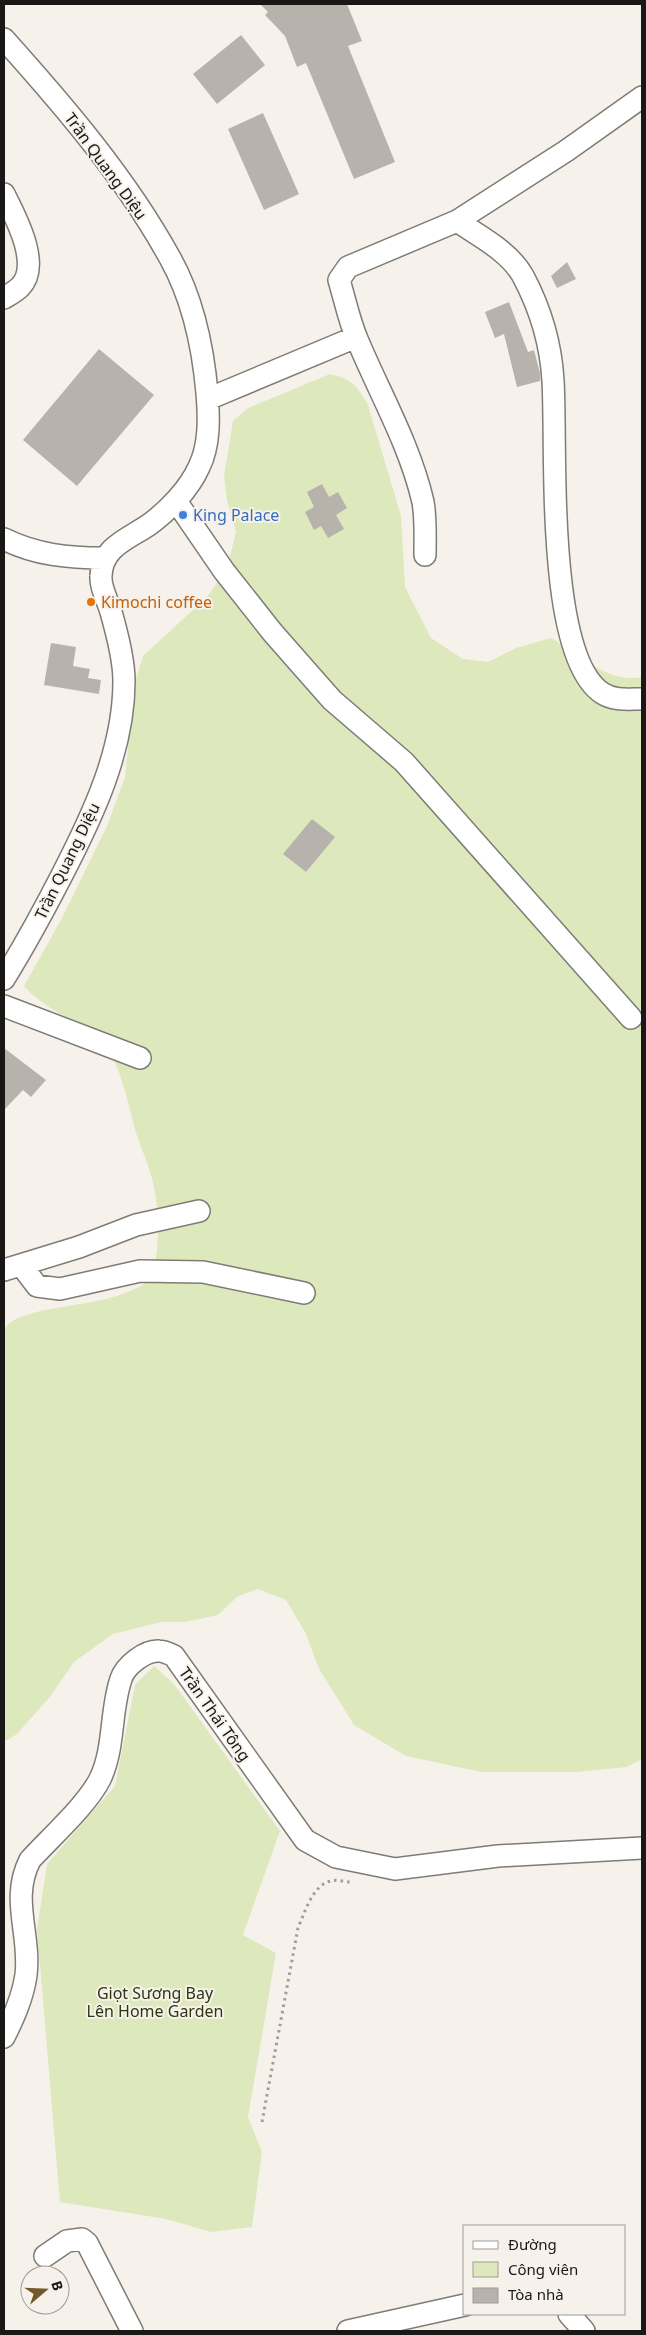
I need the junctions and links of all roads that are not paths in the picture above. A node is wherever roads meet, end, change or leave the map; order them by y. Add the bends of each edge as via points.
1 (4, 38) edge
2 (642, 97) edge
3 (4, 194) edge
4 (457, 221) junction
5 (4, 298) edge
6 (356, 337) junction
7 (208, 399) junction
8 (176, 502) junction
9 (4, 539) edge
10 (425, 555) dead end
11 (104, 558) junction
12 (642, 699) edge
13 (4, 979) edge
14 (4, 1006) edge
15 (631, 1018) dead end
16 (140, 1058) dead end
17 (198, 1210) dead end
18 (12, 1268) edge
19 (304, 1293) dead end
20 (642, 1848) edge
21 (4, 2037) edge
22 (45, 2256) dead end
23 (463, 2305) edge
24 (570, 2315) edge
25 (132, 2331) edge
26 (348, 2331) edge
27 (584, 2331) edge

1 - 7 street, Trần Quang Diệu via 124,184 172,260 193,312 204,355
2 - 4 street via 566,151
3 - 5 street via 28,252 28,271 21,286
4 - 6 street via 348,267 339,280
4 - 12 street via 513,260 531,293 548,340 553,380 557,547 566,622 576,652 588,677 601,692 618,699
6 - 7 street
6 - 10 street via 416,480 425,524
7 - 8 street, Trần Quang Diệu via 208,432 200,467
8 - 11 street, Trần Quang Diệu via 151,524 115,545
8 - 15 street via 273,633 325,692 404,762
9 - 11 street via 20,547 64,558
11 - 13 street, Trần Quang Diệu via 100,578 116,628 124,679 120,727 89,821 44,910
14 - 16 street
17 - 18 street via 136,1225
18 - 19 street via 37,1286 60,1289 140,1271 203,1272
20 - 21 street, Trần Thái Tông via 498,1856 395,1869 336,1857 304,1840 174,1656 159,1651 131,1664 121,1678 106,1763 99,1781 23,1872 20,1889 26,1974 22,1996
22 - 25 street via 67,2241 87,2243
23 - 26 street
24 - 27 street

